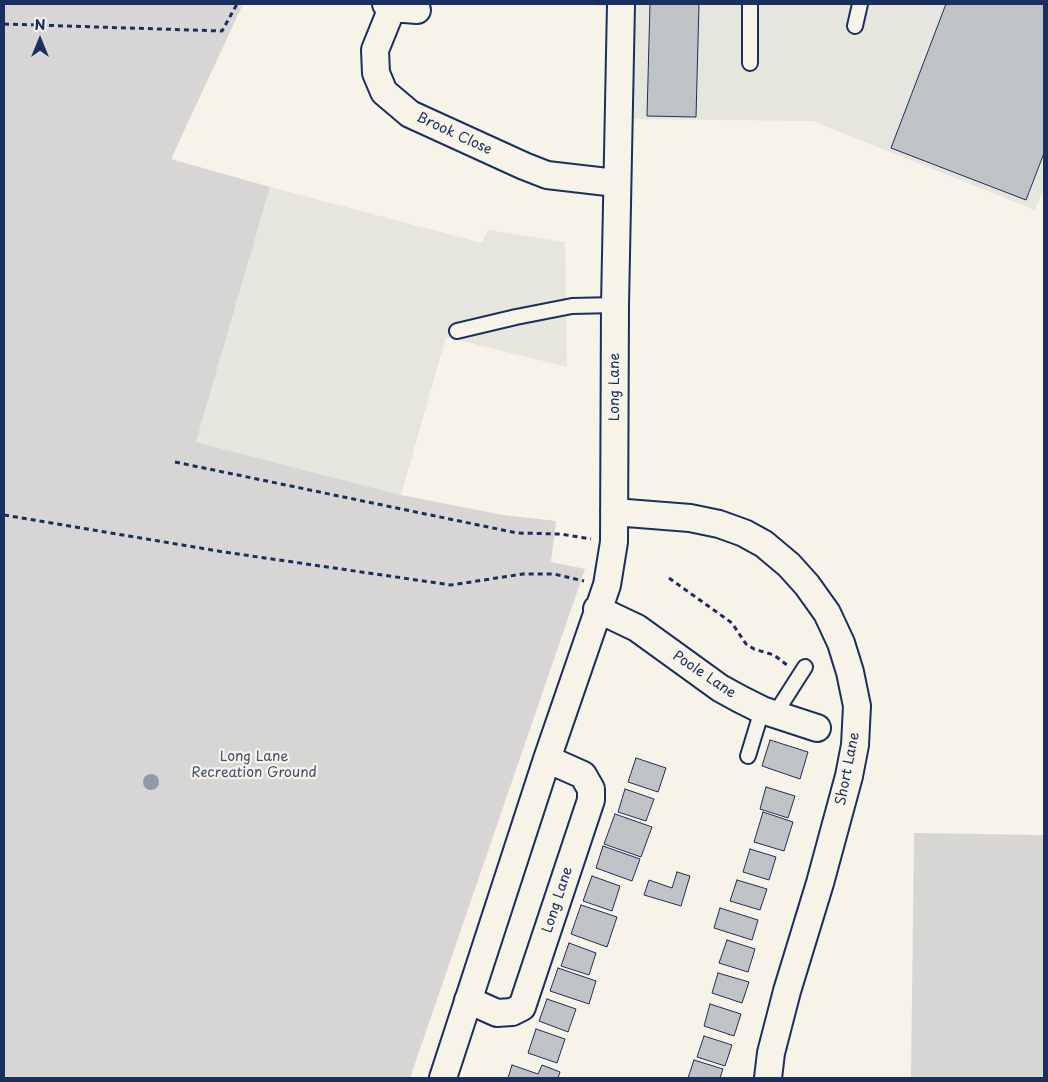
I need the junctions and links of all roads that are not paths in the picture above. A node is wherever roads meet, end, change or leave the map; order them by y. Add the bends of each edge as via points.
1 (621, 4) edge
2 (750, 4) edge
3 (860, 4) edge
4 (398, 7) edge
5 (855, 26) dead end
6 (750, 63) dead end
7 (616, 183) junction
8 (615, 304) junction
9 (457, 331) dead end
10 (614, 512) junction
11 (597, 609) junction
12 (803, 671) road end
13 (768, 712) junction
14 (817, 728) dead end
15 (748, 756) dead end
16 (547, 759) junction
17 (468, 1000) junction
18 (442, 1078) edge
19 (768, 1078) edge

1 - 7 street, Long Lane
2 - 6 lane
3 - 5 lane
4 - 7 street, Brook Close via 375,50 376,73 384,92 410,114 547,175
7 - 8 street, Long Lane
8 - 9 lane via 572,306
8 - 10 street, Long Lane
10 - 11 street, Long Lane via 614,542 607,585
10 - 19 street, Short Lane via 720,524 764,544 789,565 827,613 850,672 857,706 857,734 851,768 787,991
11 - 13 street, Poole Lane via 637,628 720,688
11 - 16 street, Long Lane
12 - 13 lane
13 - 14 street, Poole Lane
13 - 15 lane
16 - 17 street, Long Lane
16 - 17 street, Long Lane via 584,775 591,789 591,800 522,1007 512,1012 496,1012
17 - 18 street, Long Lane

